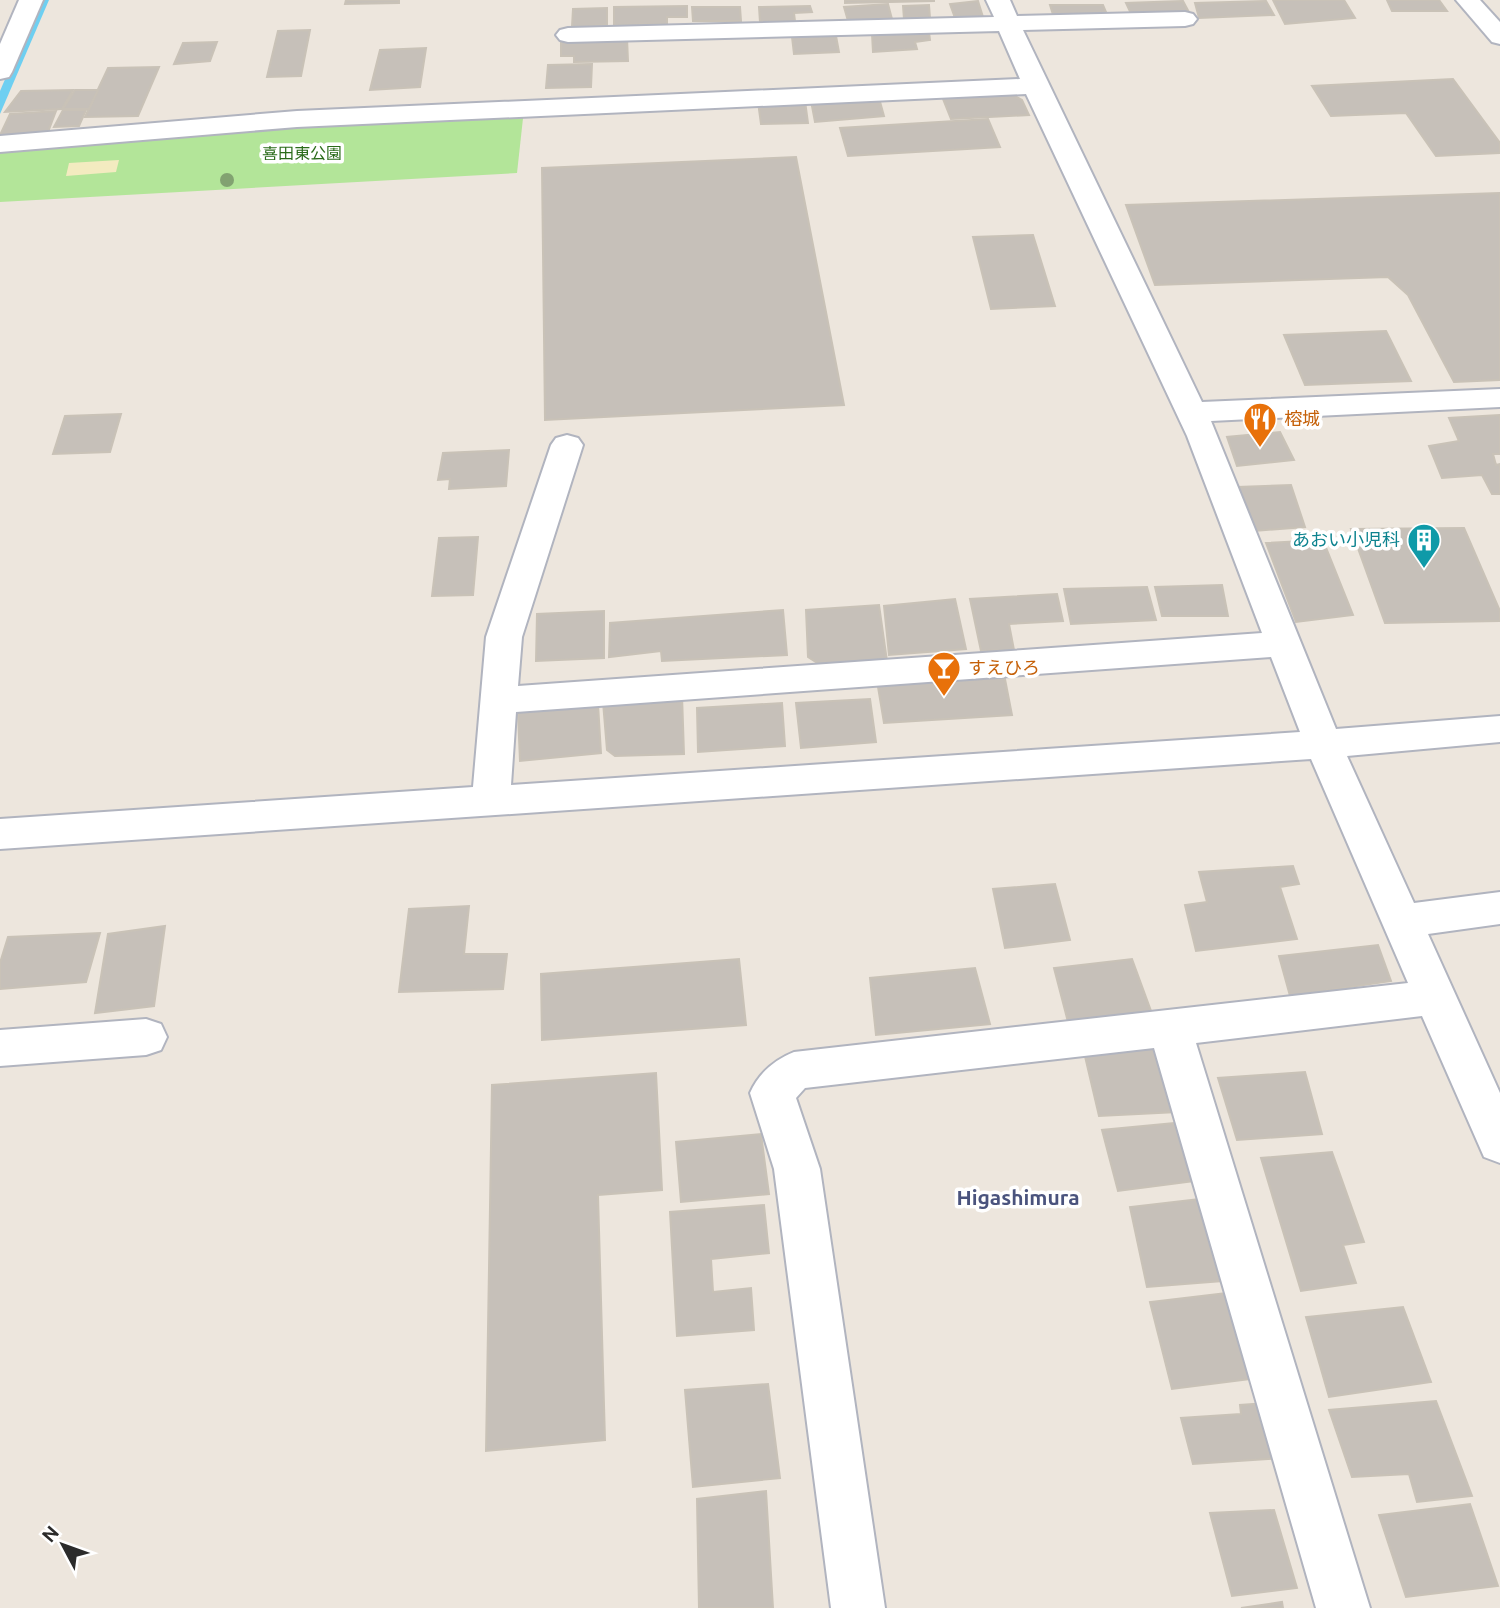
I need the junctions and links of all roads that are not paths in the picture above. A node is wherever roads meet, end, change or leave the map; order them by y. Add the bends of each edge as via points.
1 (31, 0) edge
2 (998, 0) edge
3 (1468, 0) edge
4 (1185, 19) dead end
5 (1009, 25) junction
6 (568, 35) dead end
7 (1500, 37) edge
8 (0, 72) edge
9 (1035, 86) junction
10 (0, 144) edge
11 (1500, 398) edge
12 (1192, 412) junction
13 (567, 445) dead end
14 (1284, 644) junction
15 (499, 700) junction
16 (1500, 729) edge
17 (1323, 744) junction
18 (491, 799) junction
19 (0, 834) edge
20 (1500, 908) edge
21 (1403, 921) junction
22 (1437, 997) junction
23 (1170, 1028) junction
24 (146, 1037) dead end
25 (0, 1048) edge
26 (1500, 1143) edge
27 (858, 1608) edge
28 (1343, 1608) edge

1 - 8 street
2 - 5 street
3 - 7 street
4 - 5 street
5 - 6 street
5 - 9 street
9 - 10 street via 297,119
9 - 12 street
11 - 12 street
12 - 14 street
13 - 15 street via 504,637
14 - 15 street
14 - 17 street
15 - 18 street
16 - 17 street
17 - 18 street
17 - 21 street
18 - 19 street
20 - 21 street
21 - 22 street
22 - 23 street
22 - 26 street
23 - 27 street via 794,1071 772,1093 797,1169
23 - 28 street
24 - 25 street

